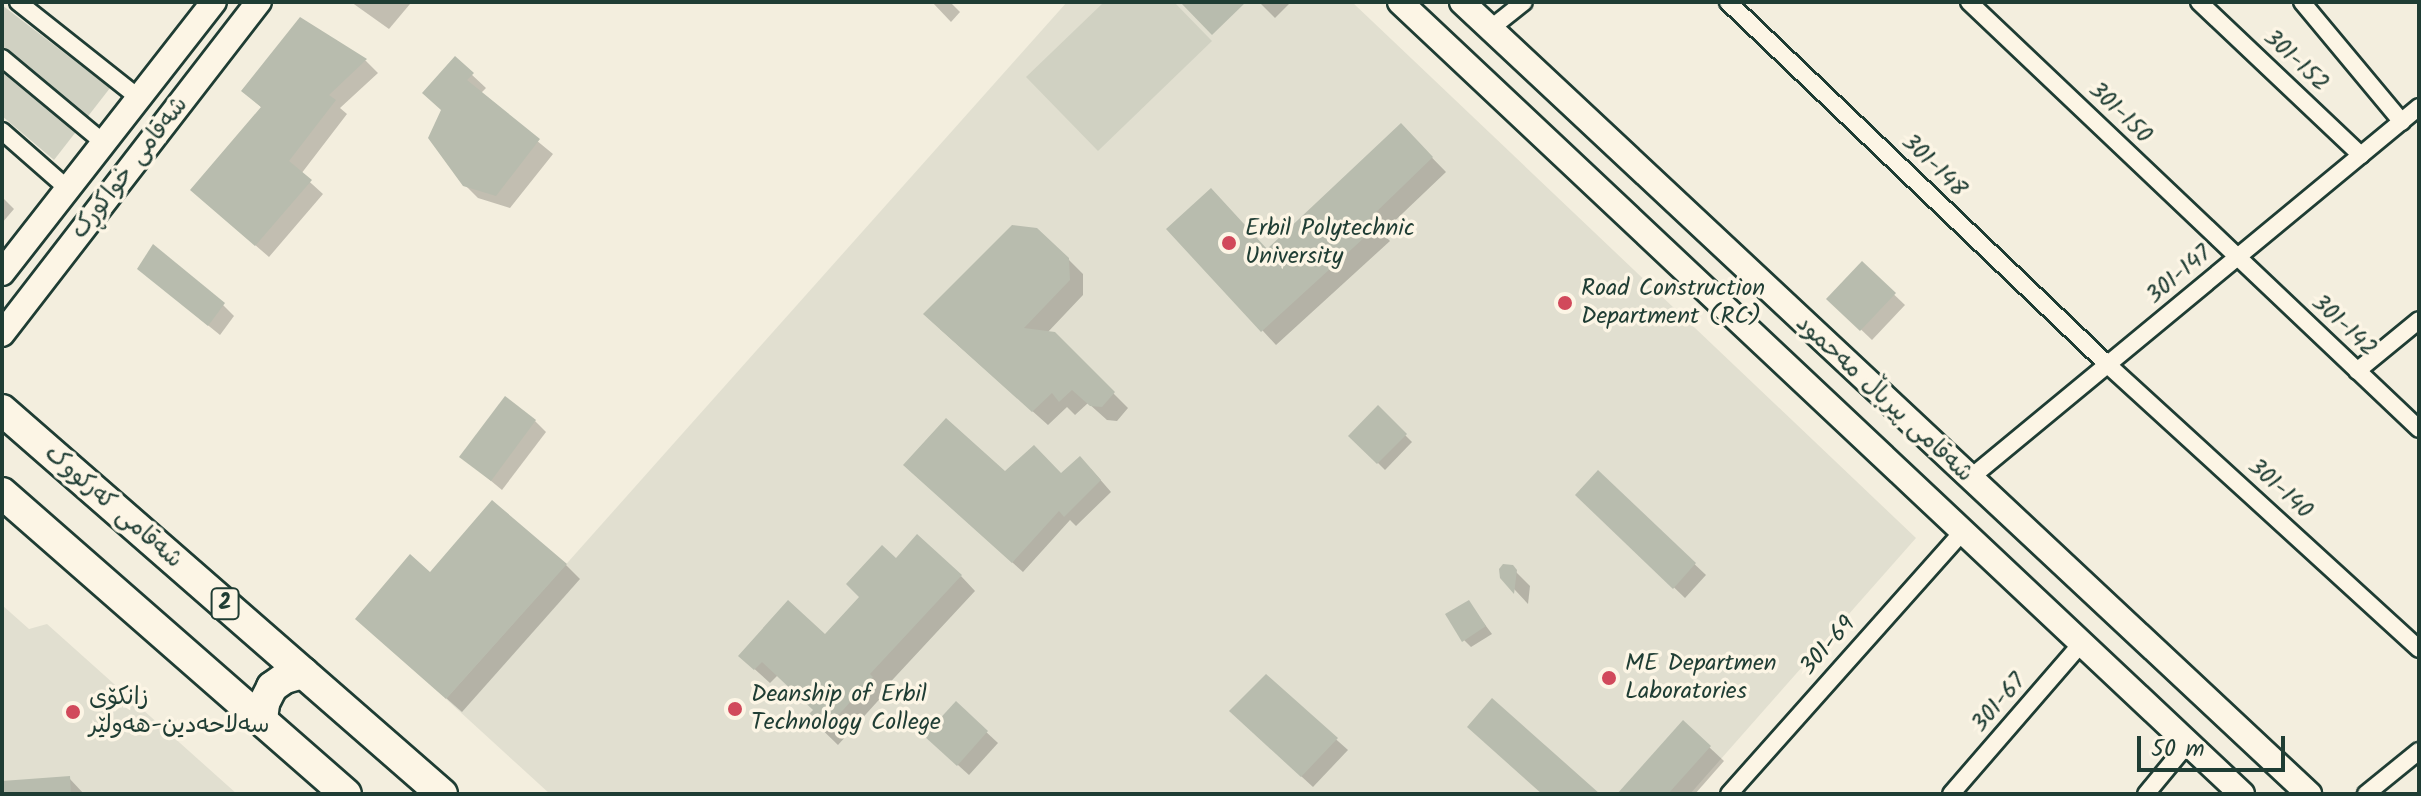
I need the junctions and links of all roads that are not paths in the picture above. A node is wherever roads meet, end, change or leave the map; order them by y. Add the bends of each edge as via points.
1 (18, 2) edge
2 (214, 2) edge
3 (259, 2) edge
4 (1400, 2) edge
5 (1462, 2) edge
6 (1524, 2) edge
7 (1728, 2) edge
8 (1969, 2) edge
9 (2199, 2) edge
10 (2302, 2) edge
11 (1490, 29) junction
12 (2, 58) edge
13 (139, 98) junction
14 (2419, 107) edge
15 (2402, 122) junction
16 (2, 131) edge
17 (104, 143) junction
18 (2361, 155) junction
19 (68, 189) junction
20 (2237, 258) junction
21 (2, 273) edge
22 (2419, 320) edge
23 (2, 334) edge
24 (1815, 335) junction
25 (1788, 364) junction
26 (2108, 365) junction
27 (2357, 371) junction
28 (4, 411) edge
29 (2419, 429) edge
30 (1969, 479) junction
31 (2, 493) edge
32 (1963, 531) junction
33 (2082, 643) junction
34 (2419, 649) edge
35 (303, 673) junction
36 (262, 720) junction
37 (2188, 743) junction
38 (2419, 751) edge
39 (346, 794) edge
40 (442, 794) edge
41 (1729, 794) edge
42 (1951, 794) edge
43 (2146, 794) edge
44 (2242, 794) edge
45 (2309, 794) edge
46 (2366, 794) edge

1 - 13 street
2 - 13 main road, شەقامی خواکوڕک
3 - 23 main road, شەقامی خواکوڕک
4 - 25 main road, شەقامی پیرباڵ مەحمود
5 - 11 main road, شەقامی پیرباڵ مەحمود
6 - 11 street
7 - 26 street, 301-148
8 - 20 street, 301-150
9 - 18 street, 301-152
10 - 15 street
11 - 24 main road, شەقامی پیرباڵ مەحمود
12 - 17 street
13 - 17 main road, شەقامی خواکوڕک
14 - 15 street, 301-147
15 - 18 street, 301-147
16 - 19 street
17 - 19 main road, شەقامی خواکوڕک
18 - 20 street, 301-147
19 - 21 main road, شەقامی خواکوڕک
20 - 26 street, 301-147
20 - 27 street, 301-142
22 - 27 street
24 - 25 main road
24 - 30 main road, شەقامی پیرباڵ مەحمود
25 - 32 main road, شەقامی پیرباڵ مەحمود
26 - 30 street, 301-147
26 - 34 street, 301-140
27 - 29 street, 301-142
28 - 35 highway, شەقامی کەرکووک / 2
30 - 45 main road, شەقامی پیرباڵ مەحمود
31 - 36 highway
32 - 33 main road, شەقامی پیرباڵ مەحمود
32 - 41 street, 301-69
33 - 37 main road, شەقامی پیرباڵ مەحمود
33 - 42 street, 301-67
35 - 36 highway via 272,687
35 - 40 highway, شەقامی کەرکووک / 2
36 - 39 highway
37 - 43 street
37 - 44 main road, شەقامی پیرباڵ مەحمود
38 - 46 street

